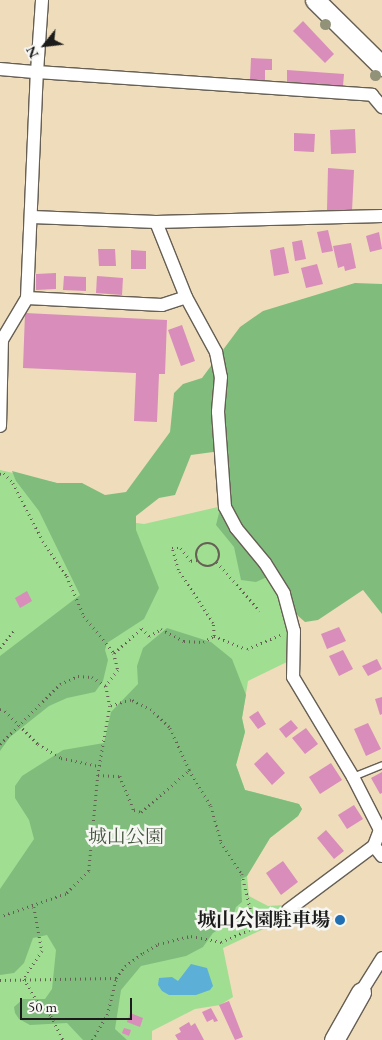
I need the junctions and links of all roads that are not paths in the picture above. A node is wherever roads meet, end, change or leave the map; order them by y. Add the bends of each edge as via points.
1 (42, 0) edge
2 (315, 0) edge
3 (382, 66) edge
4 (0, 69) edge
5 (37, 72) junction
6 (382, 107) edge
7 (382, 216) edge
8 (32, 217) junction
9 (156, 222) junction
10 (186, 297) junction
11 (27, 298) junction
12 (1, 340) edge
13 (0, 416) edge
14 (0, 426) edge
15 (382, 765) edge
16 (353, 777) junction
17 (378, 851) edge
18 (288, 910) dead end
19 (382, 958) edge
20 (360, 992) joint
21 (334, 1040) edge

1 - 5 street
2 - 3 street
4 - 5 street
5 - 6 street via 372,95
5 - 8 street
7 - 9 street
8 - 9 street
8 - 11 street
9 - 10 street
10 - 11 street via 162,305
10 - 16 street via 216,352 221,377 218,412 225,508 284,594 294,631 293,677
11 - 12 street
12 - 13 street
13 - 14 street
15 - 16 lane
16 - 17 street via 380,830
17 - 18 street
19 - 20 street
20 - 21 street

